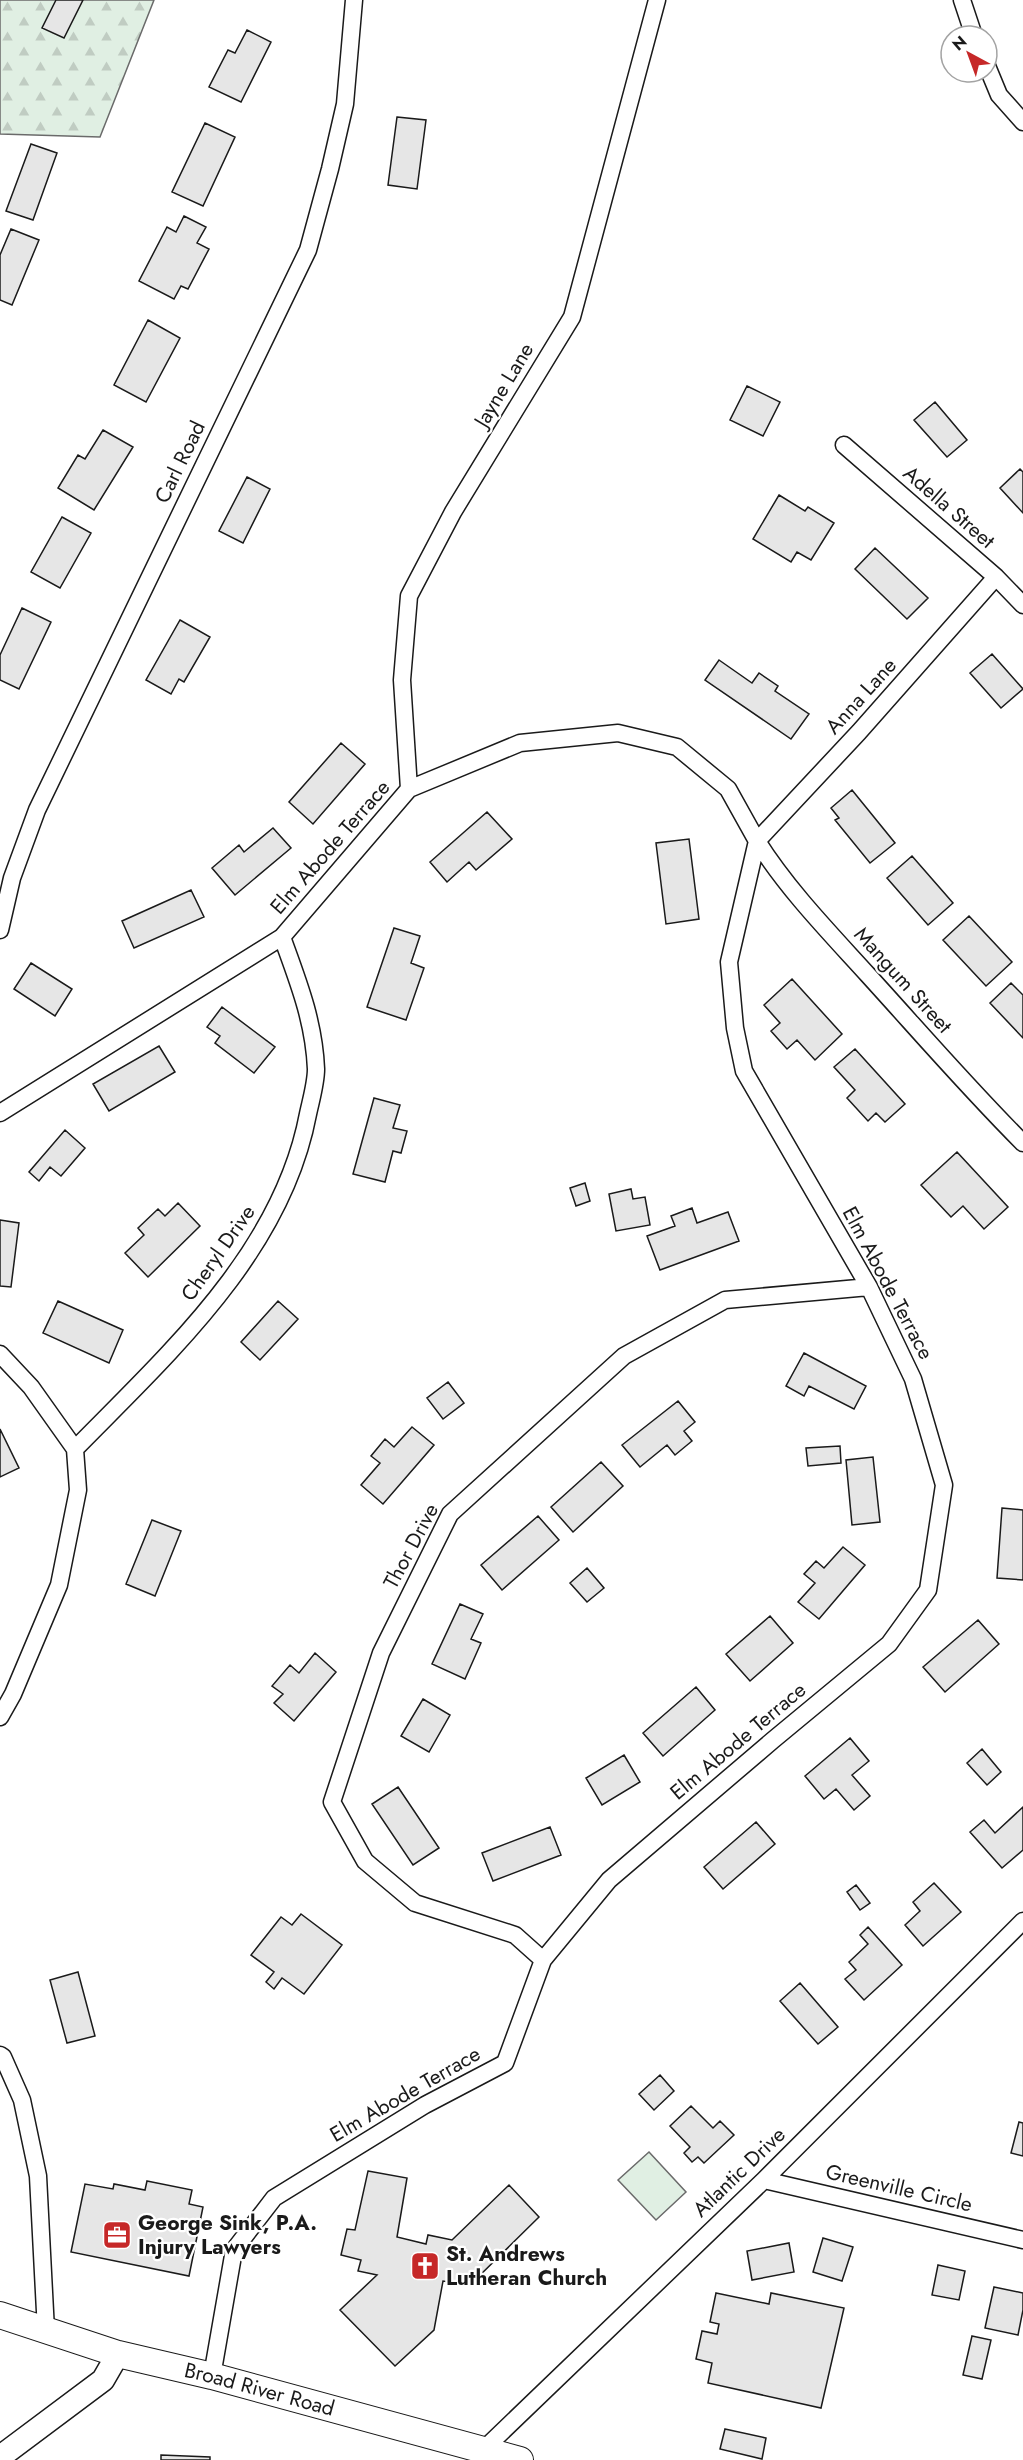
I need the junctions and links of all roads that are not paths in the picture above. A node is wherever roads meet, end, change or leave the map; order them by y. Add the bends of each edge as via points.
1 (354, 0) edge
2 (657, 0) edge
3 (962, 0) edge
4 (970, 24) edge
5 (994, 84) edge
6 (1023, 122) edge
7 (844, 445) dead end
8 (996, 578) junction
9 (1023, 605) edge
10 (409, 789) junction
11 (757, 841) junction
12 (0, 930) edge
13 (282, 937) junction
14 (0, 1113) edge
15 (1023, 1143) edge
16 (869, 1287) junction
17 (0, 1354) edge
18 (75, 1449) junction
19 (0, 1717) edge
20 (1023, 1921) edge
21 (543, 1960) junction
22 (1, 2051) edge
23 (764, 2180) junction
24 (1023, 2240) edge
25 (0, 2315) edge
26 (46, 2331) junction
27 (118, 2354) junction
28 (212, 2376) junction
29 (482, 2451) junction
30 (0, 2457) edge
31 (520, 2460) edge

1 - 12 street, Carl Road via 345,104 308,250 37,810 12,878
2 - 10 street, Jayne Lane via 572,316 453,512 409,596 402,680
3 - 4 street
5 - 6 street
7 - 8 street, Adella Street
8 - 9 street, Adella Street
8 - 11 street, Anna Lane
10 - 11 street, Elm Abode Terrace via 520,743 618,733 677,747 728,789
10 - 13 street, Elm Abode Terrace
11 - 15 street, Mangum Street via 814,915
11 - 16 street, Elm Abode Terrace via 729,962 735,1028 744,1071
13 - 14 street, Elm Abode Terrace
13 - 18 street, Cheryl Drive via 307,1005 316,1071 302,1147 270,1222 218,1296 179,1344
16 - 21 street, Elm Abode Terrace via 913,1379 944,1485 928,1590 890,1644 609,1880
16 - 21 street, Thor Drive via 725,1300 624,1356 450,1514 381,1653 332,1802 365,1861 416,1903 514,1935
17 - 18 street via 31,1387
18 - 19 street via 78,1490 58,1585
20 - 23 street, Atlantic Drive
21 - 28 street, Elm Abode Terrace via 505,2063 418,2109 274,2198 234,2250
22 - 26 street via 22,2100 38,2176
23 - 24 street, Greenville Circle
23 - 29 street, Atlantic Drive
25 - 26 main road, Broad River Road
26 - 27 main road, Broad River Road
27 - 28 main road, Broad River Road
27 - 30 main road via 103,2380
28 - 29 main road, Broad River Road
29 - 31 main road, Broad River Road

